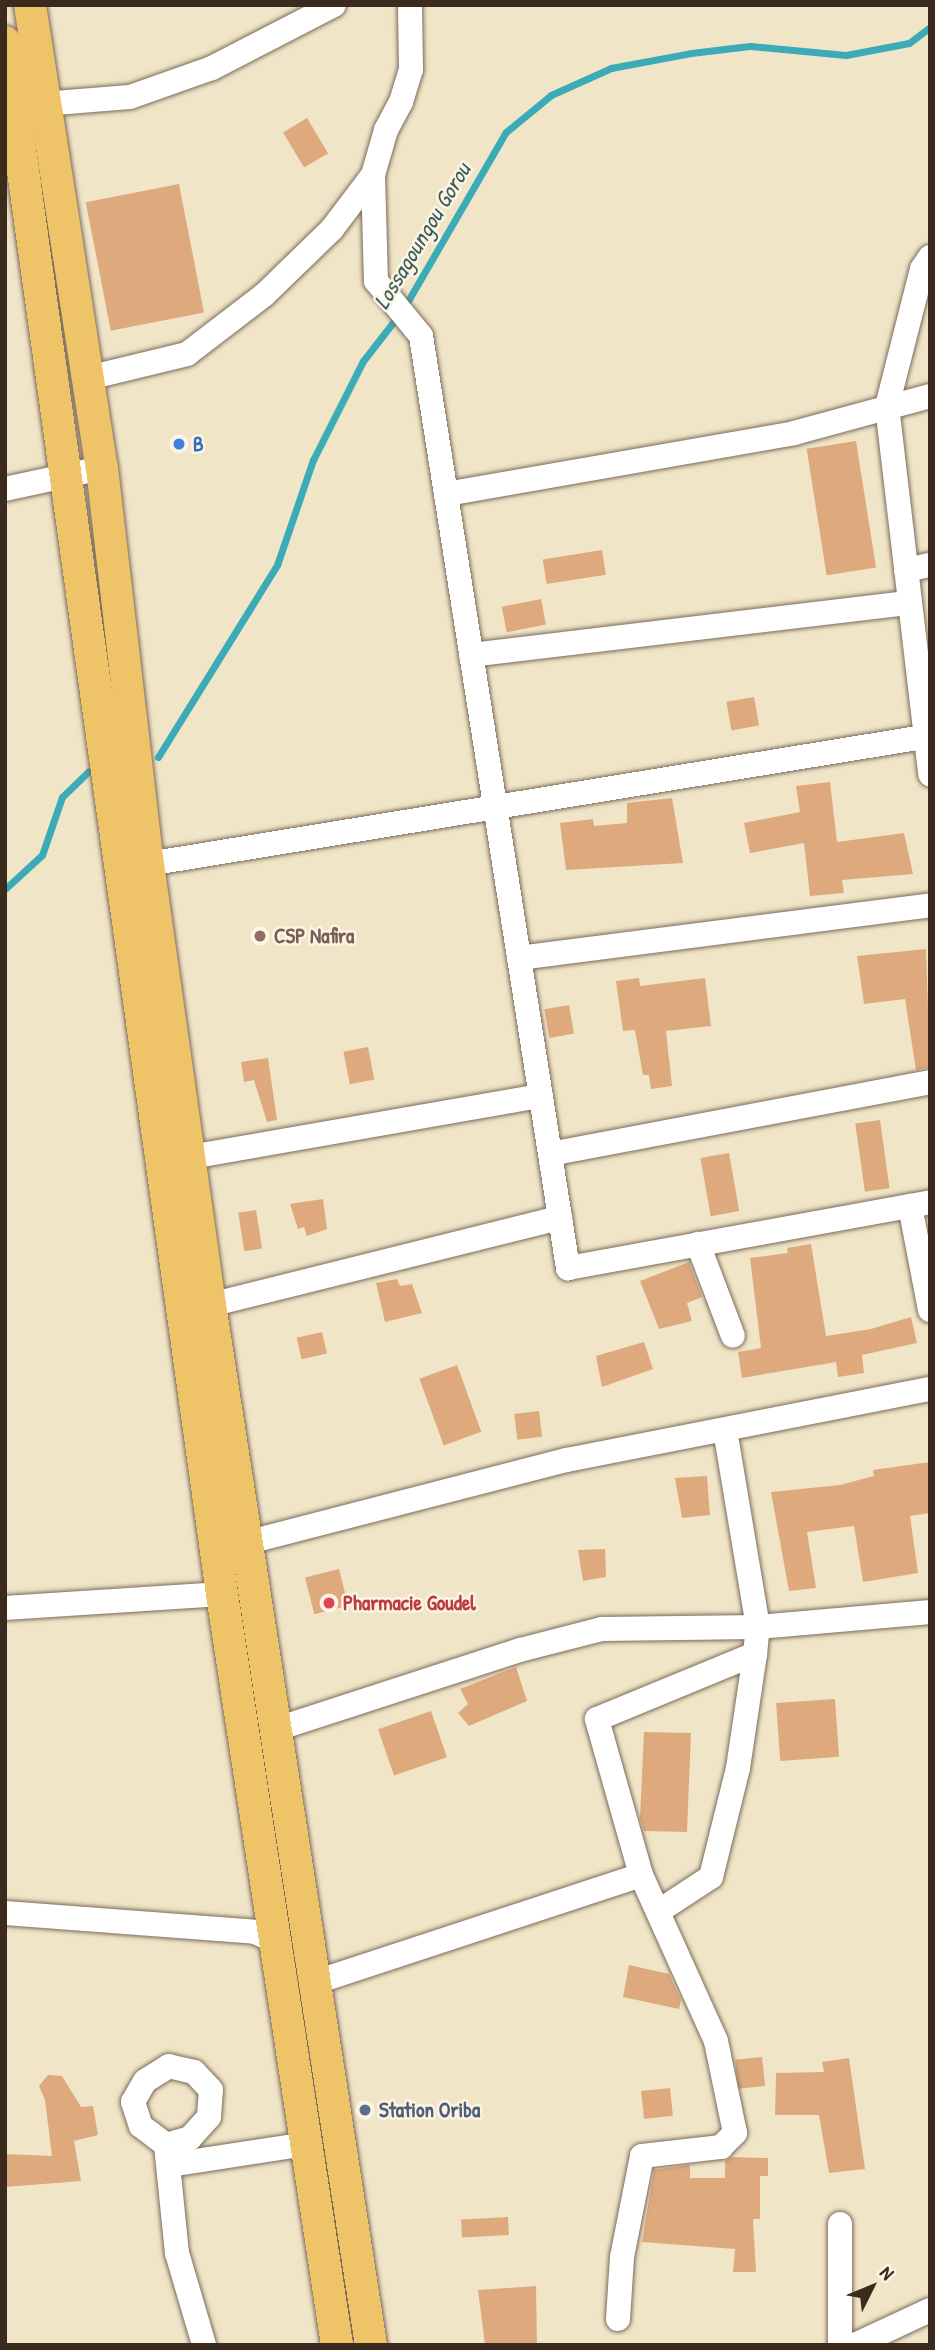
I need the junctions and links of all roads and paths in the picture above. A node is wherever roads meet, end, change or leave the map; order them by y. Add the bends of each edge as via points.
1 (30, 5) edge
2 (334, 5) edge
3 (410, 5) edge
4 (5, 42) edge
5 (31, 105) junction
6 (373, 176) junction
7 (930, 257) edge
8 (88, 378) junction
9 (930, 396) edge
10 (887, 406) junction
11 (103, 468) junction
12 (68, 472) junction
13 (5, 489) edge
14 (446, 494) junction
15 (918, 567) edge
16 (910, 603) junction
17 (471, 655) junction
18 (928, 736) edge
19 (930, 774) edge
20 (495, 806) junction
21 (148, 864) junction
22 (930, 905) edge
23 (519, 958) junction
24 (930, 1082) edge
25 (541, 1096) junction
26 (550, 1154) junction
27 (190, 1157) junction
28 (920, 1204) edge
29 (560, 1218) junction
30 (698, 1244) junction
31 (210, 1305) junction
32 (930, 1310) edge
33 (733, 1336) dead end
34 (930, 1389) edge
35 (725, 1430) junction
36 (249, 1542) junction
37 (222, 1594) junction
38 (5, 1608) edge
39 (930, 1612) edge
40 (758, 1627) junction
41 (755, 1654) junction
42 (277, 1729) junction
43 (641, 1875) junction
44 (659, 1911) junction
45 (5, 1913) edge
46 (275, 1941) junction
47 (316, 1982) junction
48 (307, 2144) junction
49 (840, 2224) dead end
50 (930, 2310) edge
51 (618, 2319) dead end
52 (204, 2345) edge
53 (337, 2345) edge
54 (371, 2345) edge
55 (840, 2345) edge
56 (855, 2345) edge

1 - 5 main road
2 - 5 street via 212,68 165,85 103,102
3 - 6 street via 411,70
4 - 5 main road
5 - 8 main road
5 - 12 main road
6 - 8 street via 300,263 187,354
6 - 14 street via 376,281 421,336
7 - 10 street via 922,269
8 - 11 main road
9 - 10 street
10 - 14 street via 794,433
10 - 15 street
11 - 12 street
11 - 21 main road
12 - 13 street
12 - 37 main road
14 - 17 street
15 - 16 street
16 - 17 street
16 - 18 street
17 - 20 street
18 - 19 street
18 - 20 street
20 - 21 street
20 - 23 street
21 - 27 main road
22 - 23 street
23 - 25 street
24 - 26 street
25 - 26 street
25 - 27 street
26 - 29 street
27 - 31 main road
28 - 30 street
28 - 32 street
29 - 30 street via 568,1268
29 - 31 street
30 - 33 street
31 - 36 main road
34 - 35 street
35 - 36 street via 501,1475
35 - 40 street
36 - 42 main road
37 - 38 street
37 - 46 main road
39 - 40 street
40 - 41 street
40 - 42 street via 615,1629 562,1637
41 - 43 street via 597,1719
41 - 44 street via 738,1768 711,1877
42 - 47 main road
43 - 44 street
43 - 47 street
44 - 51 street via 716,2041 735,2133 721,2147 642,2156 622,2257
45 - 46 street via 255,1932
46 - 48 main road
47 - 54 main road
48 - 52 street via 167,2155 177,2253
48 - 53 main road
49 - 55 street
50 - 56 street

